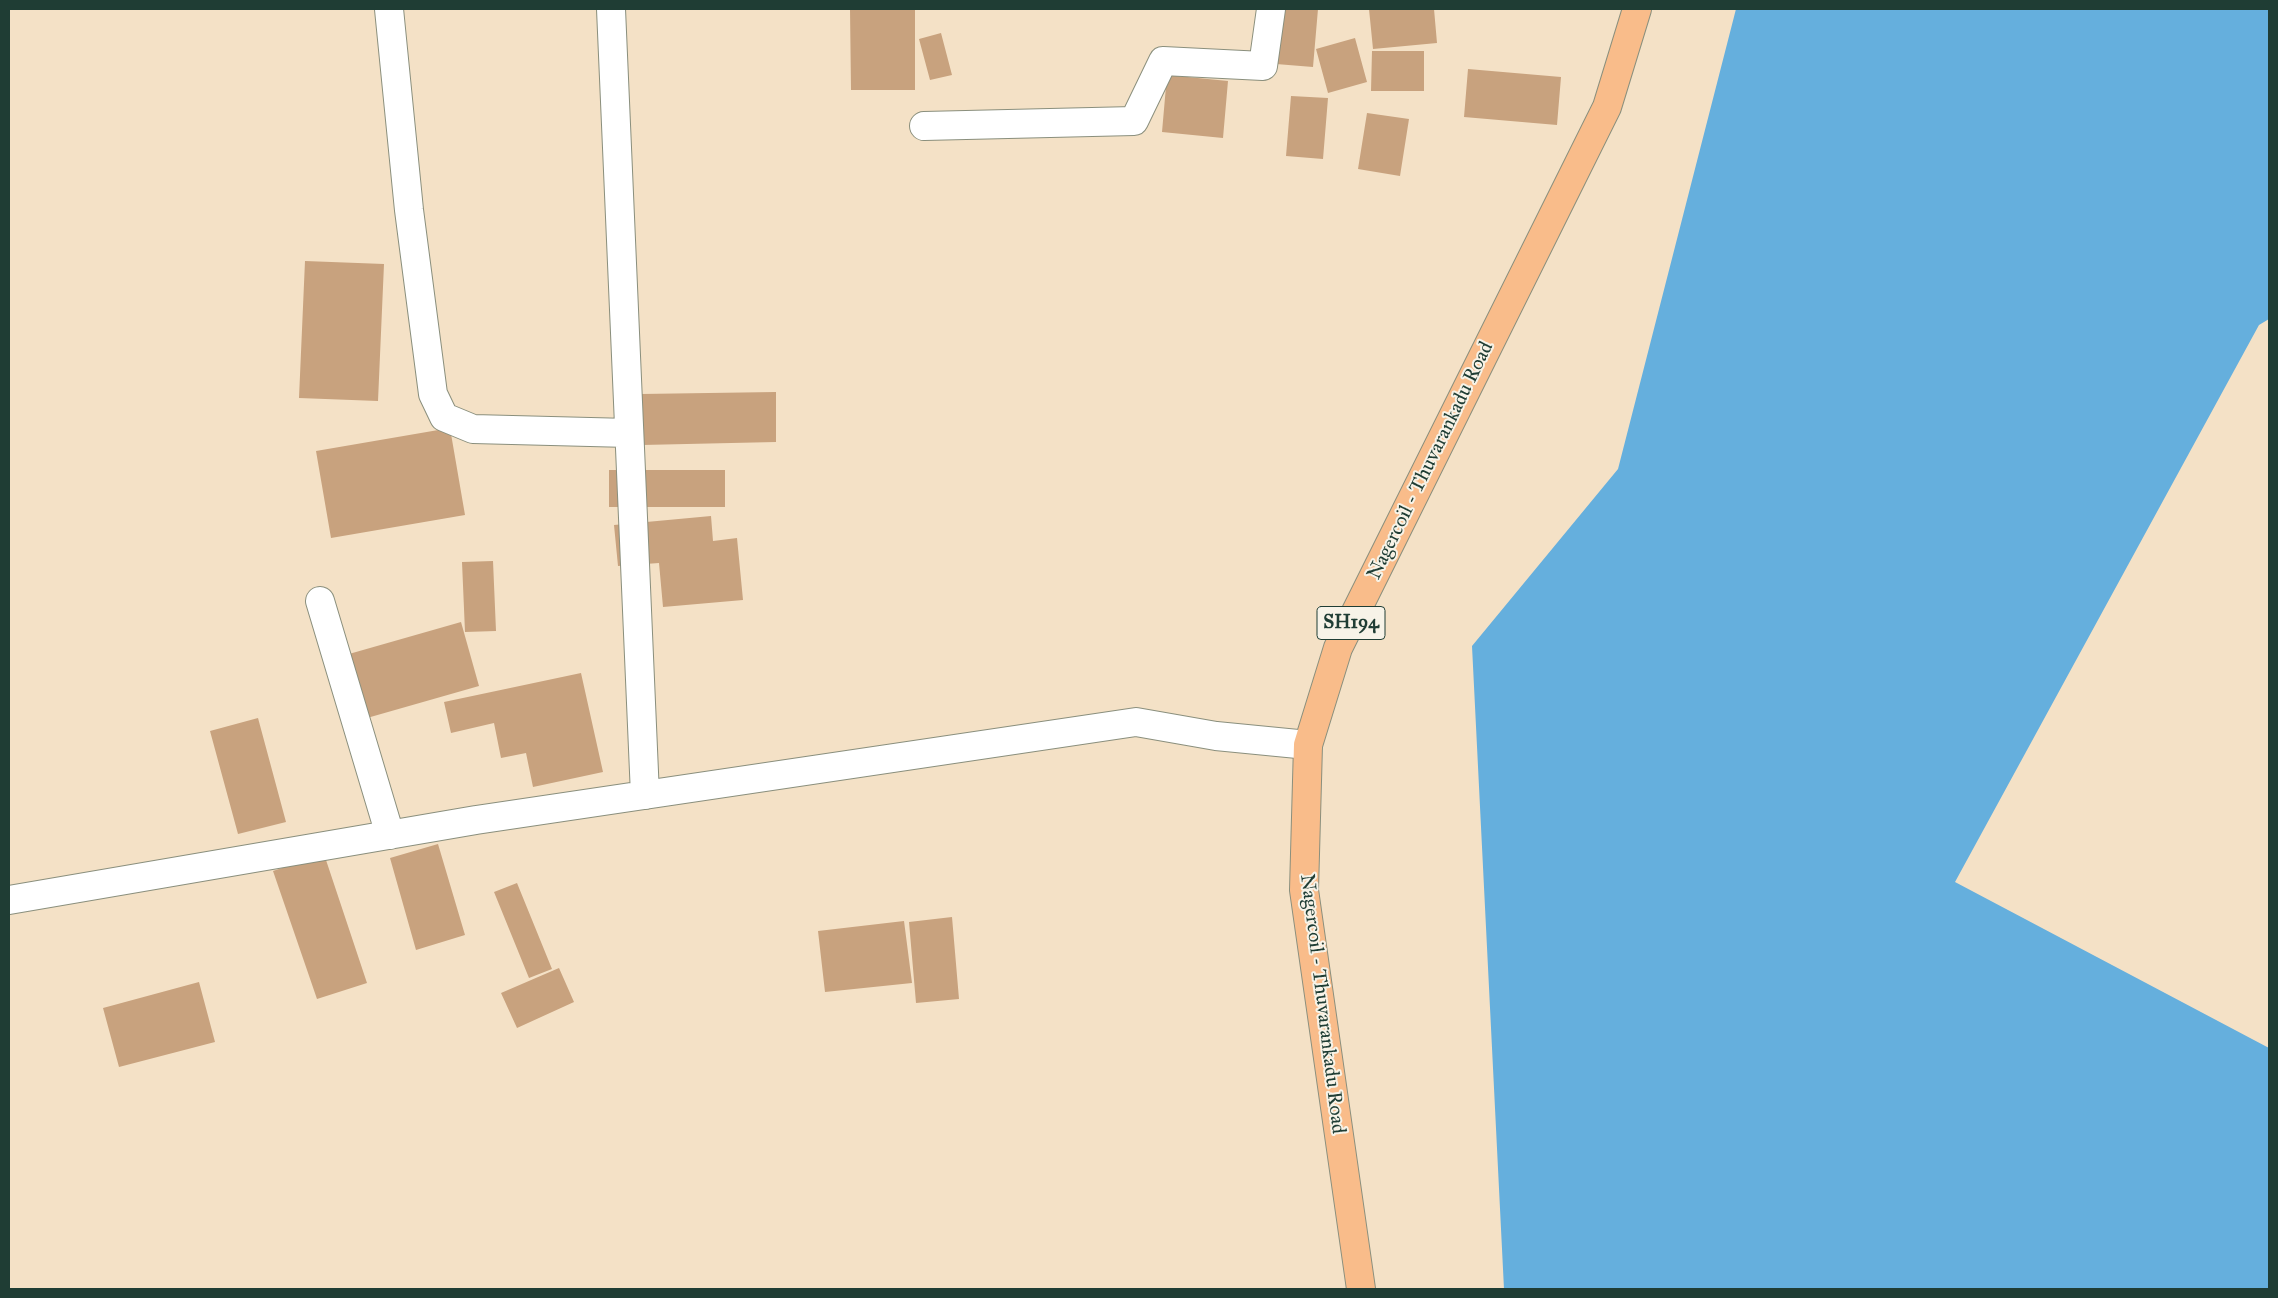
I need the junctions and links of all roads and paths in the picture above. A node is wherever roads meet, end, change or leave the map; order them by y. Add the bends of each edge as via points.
1 (389, 9) edge
2 (611, 9) edge
3 (1271, 9) edge
4 (1637, 9) edge
5 (924, 126) dead end
6 (629, 432) junction
7 (320, 601) dead end
8 (1308, 745) junction
9 (645, 795) junction
10 (390, 835) junction
11 (9, 900) edge
12 (1361, 1289) edge

1 - 6 street via 409,210 433,394 444,416 473,429
2 - 6 street
3 - 5 street via 1263,66 1163,61 1134,121
4 - 8 main road, Nagercoil - Thuvarankadu Road / SH194 via 1607,107 1338,648
6 - 9 street
7 - 10 street
8 - 9 street via 1216,736 1136,722
8 - 12 main road, Nagercoil - Thuvarankadu Road / SH194 via 1304,890
9 - 10 street
10 - 11 street

